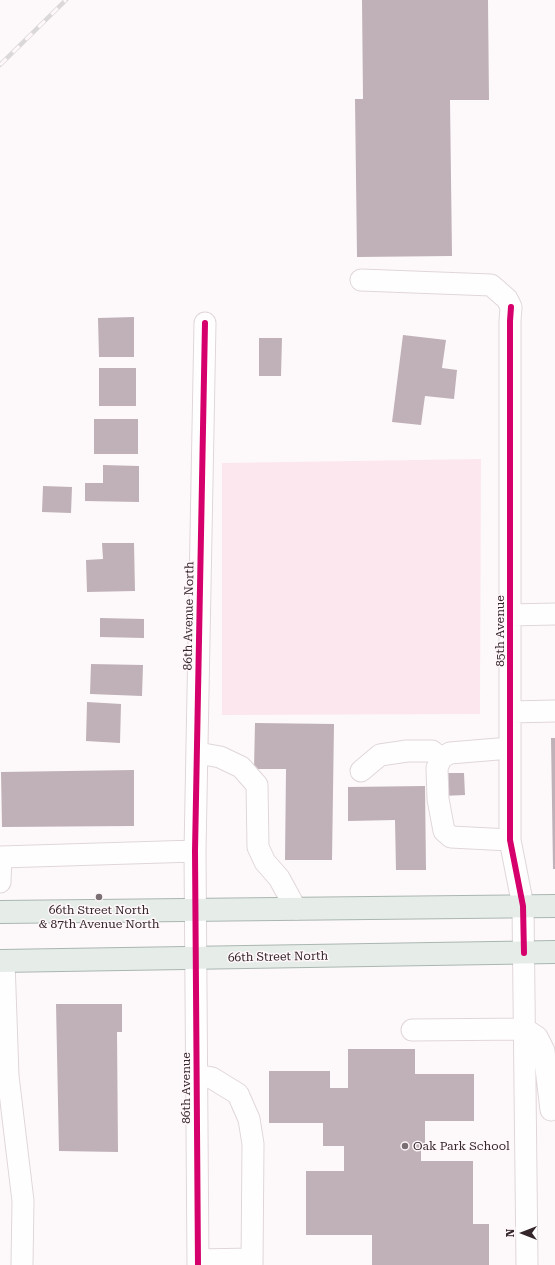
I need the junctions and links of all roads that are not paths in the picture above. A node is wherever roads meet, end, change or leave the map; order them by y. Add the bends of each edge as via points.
1 (360, 280) dead end
2 (205, 323) dead end
3 (555, 614) edge
4 (510, 615) junction
5 (555, 711) edge
6 (511, 712) junction
7 (510, 748) junction
8 (198, 753) junction
9 (441, 758) junction
10 (361, 771) dead end
11 (510, 840) junction
12 (195, 851) junction
13 (0, 882) edge
14 (523, 906) junction
15 (555, 906) edge
16 (296, 909) junction
17 (195, 910) junction
18 (0, 912) edge
19 (555, 952) edge
20 (524, 953) junction
21 (197, 958) junction
22 (2, 961) edge
23 (525, 1029) junction
24 (412, 1030) dead end
25 (197, 1075) junction
26 (553, 1110) edge
27 (526, 1111) junction
28 (252, 1262) edge
29 (198, 1263) edge
30 (22, 1265) edge
31 (527, 1265) edge

1 - 4 street, 85th Avenue via 491,286 507,299 512,307
2 - 8 street, 86th Avenue North
3 - 4 street
4 - 6 street, 85th Avenue
5 - 6 street
6 - 7 street, 85th Avenue
7 - 9 street via 450,753
7 - 11 street, 85th Avenue
8 - 12 street, 86th Avenue North
8 - 16 street via 220,757 242,767 257,784 258,847
9 - 10 street via 432,751 380,755
9 - 11 street via 436,768 444,831 451,837
11 - 14 street, 85th Avenue
12 - 13 street via 1,857
12 - 17 street, 86th Avenue North
14 - 15 main road
14 - 16 main road
14 - 20 street, 85th Avenue
16 - 17 main road
17 - 18 main road
17 - 21 street, 86th Avenue
19 - 20 main road, 66th Street North
20 - 21 main road, 66th Street North
20 - 23 street, 85th Avenue
21 - 22 main road, 66th Street North
21 - 25 street, 86th Avenue
22 - 30 street via 8,1076 23,1201
23 - 24 street
23 - 26 street via 537,1037 544,1051
23 - 27 street, 85th Avenue
25 - 28 street via 212,1078 238,1094 249,1120 253,1144
25 - 29 street, 86th Avenue
26 - 27 street
27 - 31 street, 85th Avenue
28 - 29 street

